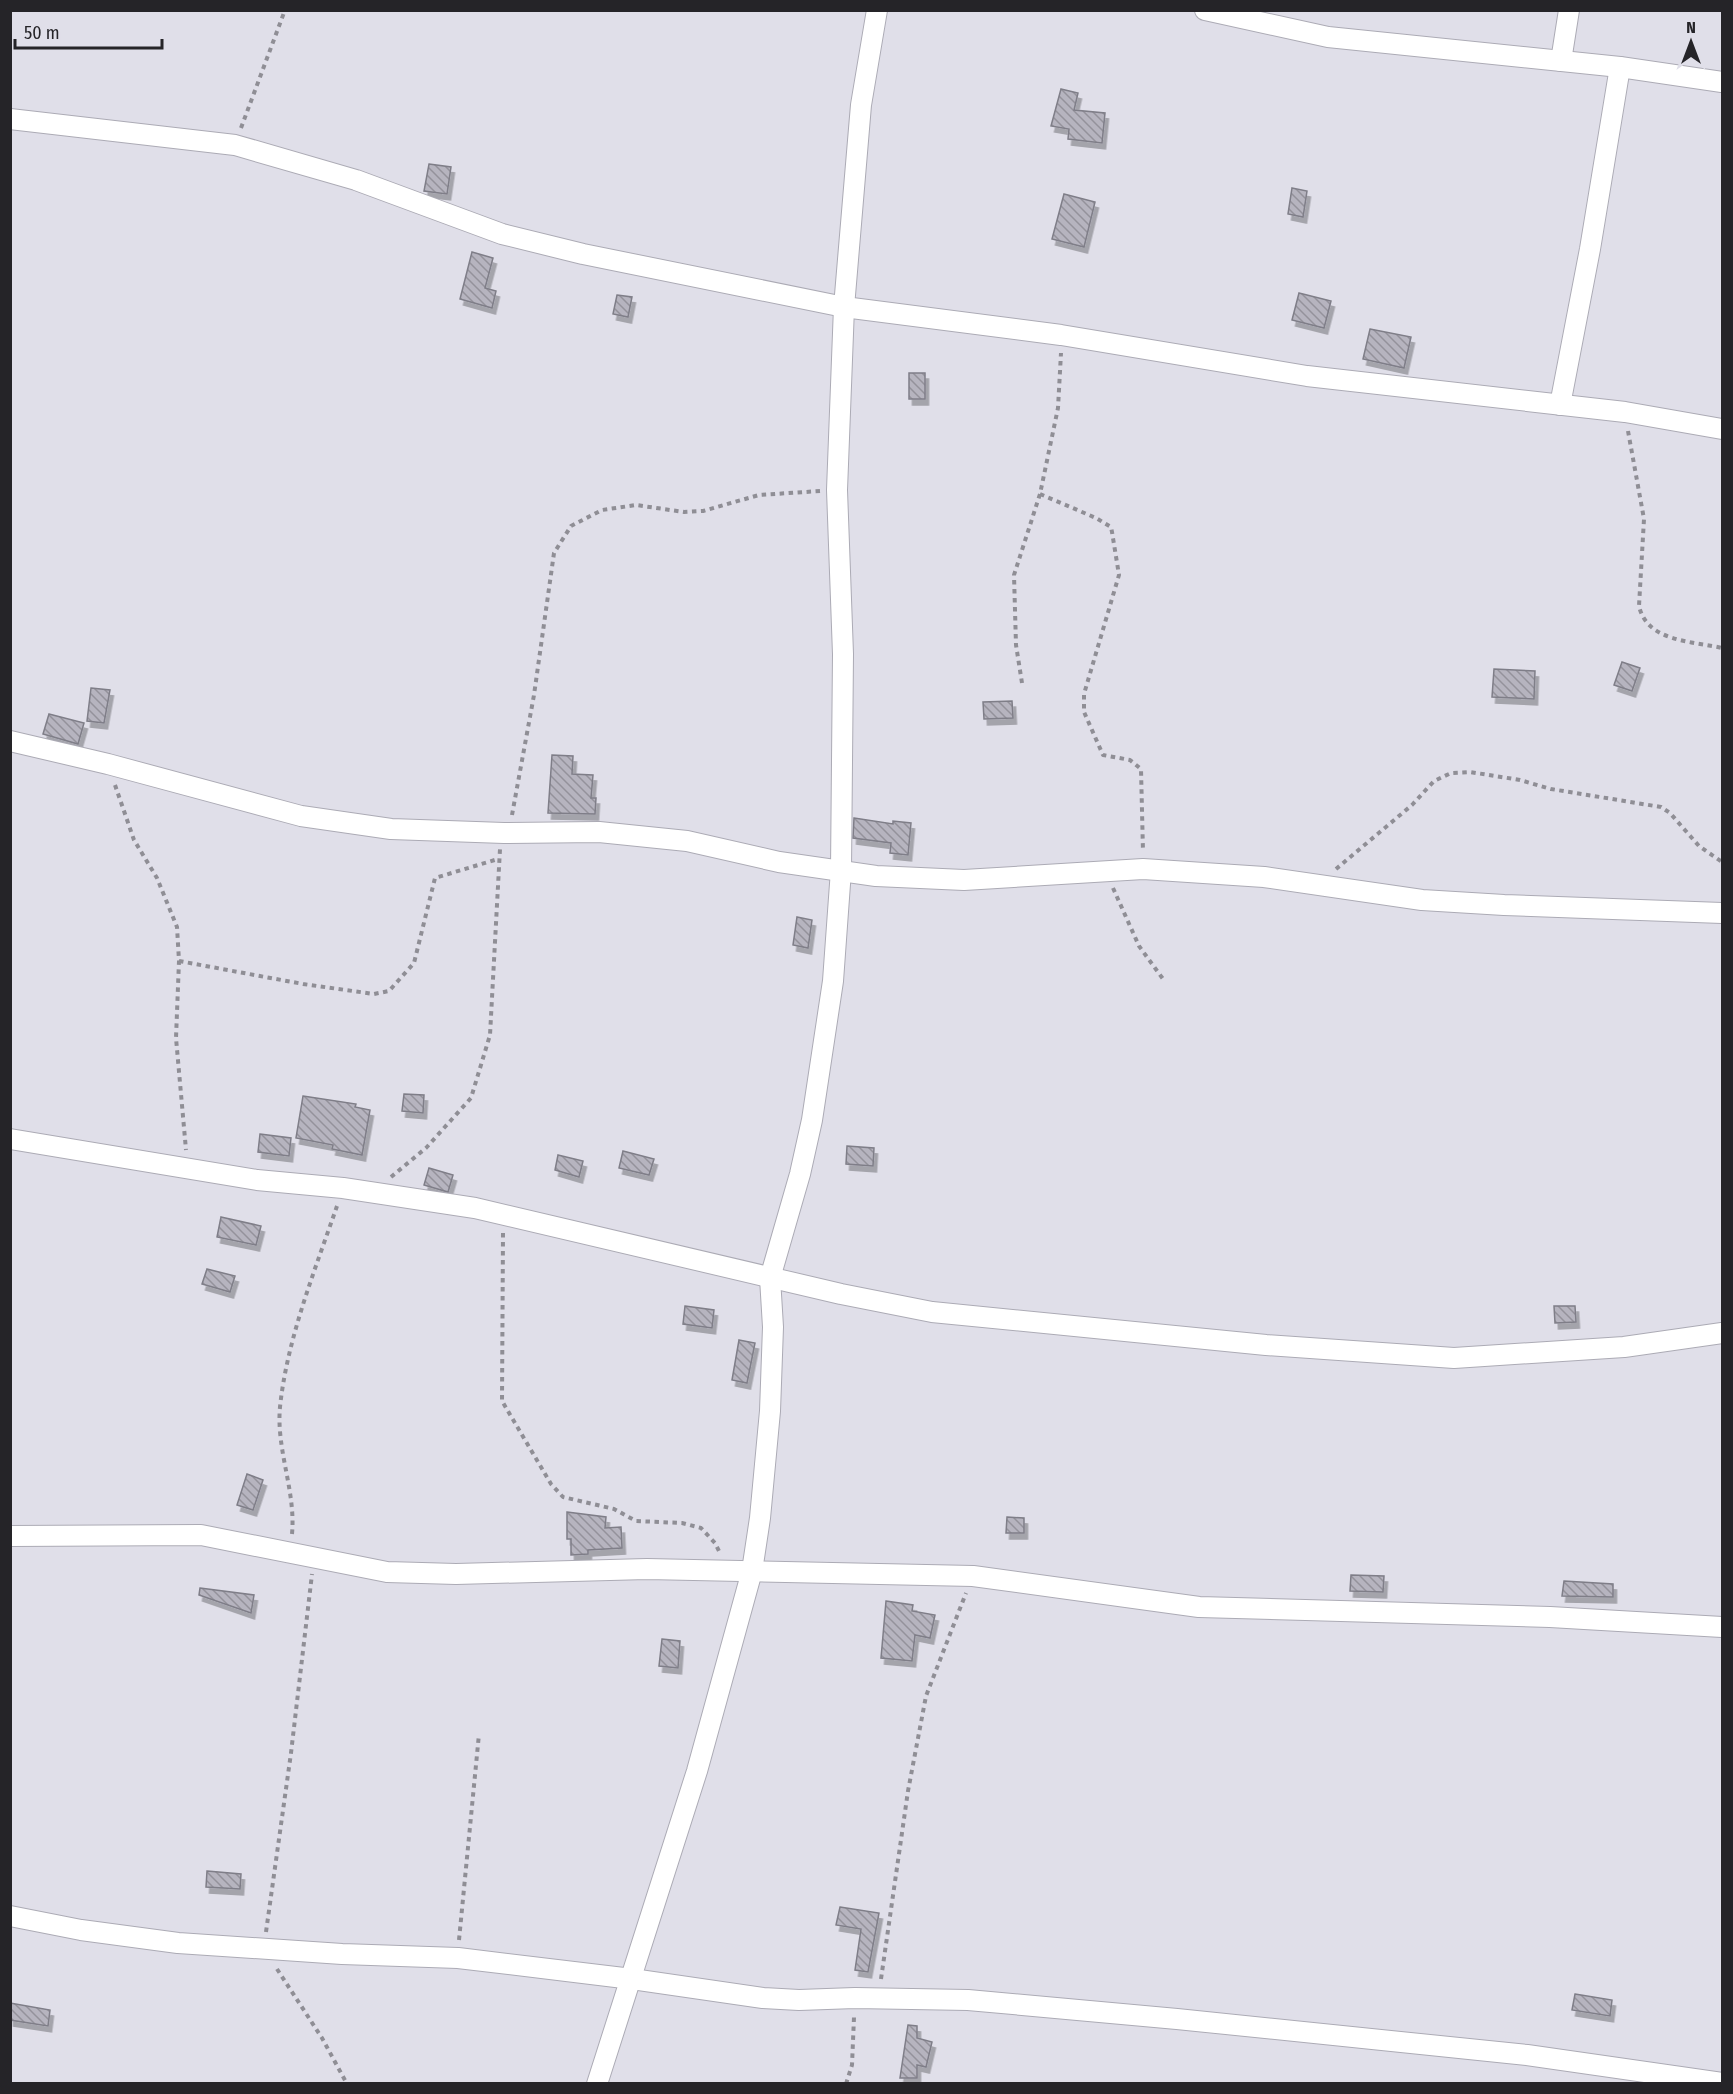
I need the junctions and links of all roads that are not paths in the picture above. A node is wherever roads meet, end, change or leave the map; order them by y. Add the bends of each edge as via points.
1 (877, 10) edge
2 (1205, 10) edge
3 (1569, 10) edge
4 (1561, 62) junction
5 (1620, 67) junction
6 (1722, 82) edge
7 (10, 119) edge
8 (844, 307) junction
9 (1560, 405) junction
10 (1722, 429) edge
11 (10, 741) edge
12 (841, 870) junction
13 (1722, 913) edge
14 (10, 1138) edge
15 (771, 1278) junction
16 (1722, 1333) edge
17 (10, 1536) edge
18 (752, 1571) junction
19 (1722, 1628) edge
20 (10, 1916) edge
21 (632, 1979) junction
22 (1722, 2083) edge
23 (597, 2084) edge

1 - 8 street via 861,105
2 - 4 street via 1328,37
3 - 4 street
4 - 5 street
5 - 6 street
5 - 9 street
7 - 8 street via 235,145 356,180 501,234
8 - 9 street via 1061,335 1307,376
8 - 12 street via 837,490 843,654
9 - 10 street
11 - 12 street via 301,816 391,829 599,832 687,841 779,862
12 - 13 street via 876,876 964,880 1143,869 1319,883 1422,900
12 - 15 street via 833,981 819,1079 800,1174
14 - 15 street via 257,1180 344,1188 504,1214
15 - 16 street via 932,1312 1266,1345 1454,1358 1613,1348
15 - 18 street via 770,1411
17 - 18 street via 201,1535 387,1572
18 - 19 street via 973,1576 1199,1607 1562,1617
18 - 21 street via 697,1771
20 - 21 street via 156,1940 458,1958
21 - 22 street via 763,1998 968,2000 1177,2019 1527,2055
21 - 23 street

